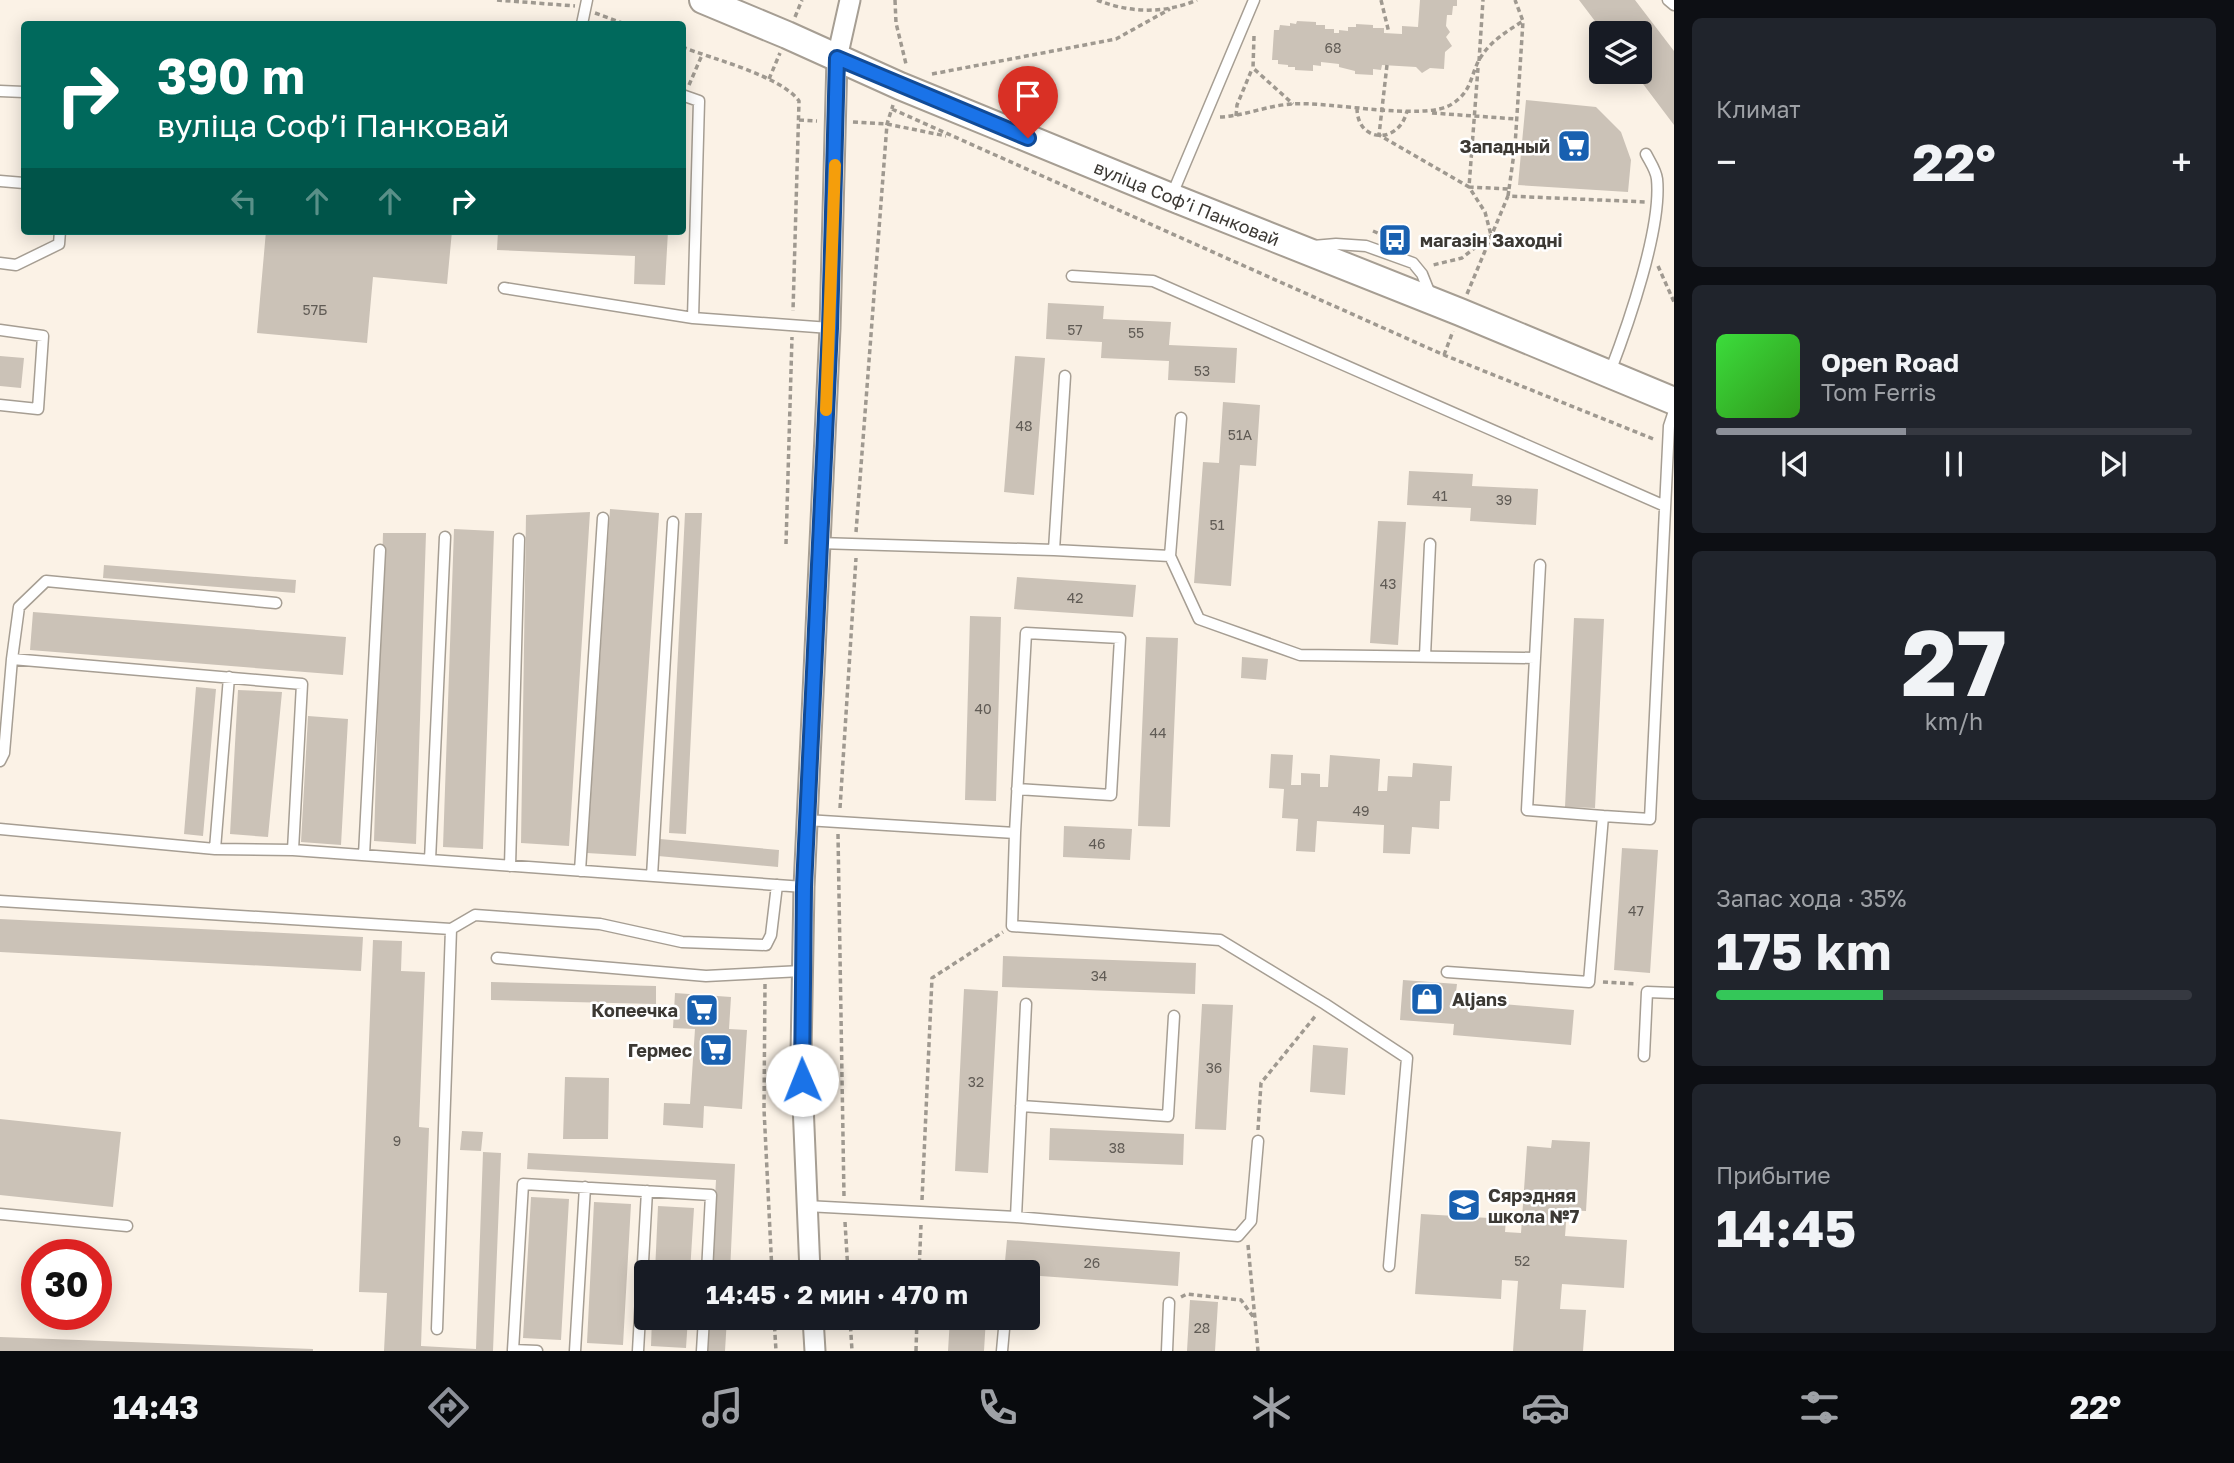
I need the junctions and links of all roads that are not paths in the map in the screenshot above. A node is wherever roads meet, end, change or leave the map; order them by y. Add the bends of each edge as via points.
1 (703, 0) edge
2 (850, 0) edge
3 (1254, 0) edge
4 (1668, 0) edge
5 (1674, 5) edge
6 (837, 58) junction
7 (0, 90) edge
8 (21, 92) edge
9 (686, 96) edge
10 (1646, 154) dead end
11 (0, 181) edge
12 (21, 183) edge
13 (1171, 197) junction
14 (60, 235) edge
15 (0, 264) edge
16 (1072, 276) dead end
17 (504, 288) dead end
18 (693, 318) junction
19 (830, 328) junction
20 (0, 330) edge
21 (1609, 374) junction
22 (1065, 376) dead end
23 (1674, 401) edge
24 (0, 405) edge
25 (1674, 411) edge
26 (1181, 418) dead end
27 (1665, 506) junction
28 (603, 518) dead end
29 (673, 522) dead end
30 (444, 537) dead end
31 (519, 539) dead end
32 (818, 543) junction
33 (1430, 544) dead end
34 (380, 550) dead end
35 (1054, 550) junction
36 (1170, 556) junction
37 (1540, 565) dead end
38 (276, 603) dead end
39 (1425, 656) junction
40 (1535, 658) junction
41 (12, 659) junction
42 (229, 677) junction
43 (0, 761) edge
44 (1017, 789) junction
45 (1603, 816) junction
46 (806, 820) junction
47 (0, 829) edge
48 (1015, 833) junction
49 (215, 849) junction
50 (293, 850) junction
51 (364, 855) junction
52 (430, 860) junction
53 (510, 866) junction
54 (580, 871) junction
55 (652, 876) junction
56 (776, 885) junction
57 (804, 887) junction
58 (0, 901) edge
59 (451, 929) junction
60 (497, 958) dead end
61 (802, 971) junction
62 (1447, 972) dead end
63 (1674, 993) edge
64 (1026, 1004) dead end
65 (1174, 1016) dead end
66 (1644, 1056) dead end
67 (1021, 1106) junction
68 (1258, 1140) road end
69 (584, 1187) junction
70 (647, 1191) junction
71 (806, 1206) junction
72 (0, 1213) edge
73 (1016, 1217) junction
74 (127, 1226) dead end
75 (708, 1260) edge
76 (809, 1260) edge
77 (1389, 1266) dead end
78 (1169, 1304) road end
79 (437, 1329) dead end
80 (703, 1330) edge
81 (814, 1330) edge
82 (1004, 1330) edge
83 (537, 1351) edge
84 (576, 1351) edge
85 (638, 1351) edge
86 (702, 1351) edge
87 (815, 1351) edge
88 (1003, 1351) edge
89 (1167, 1351) edge

1 - 6 main road, вуліца Софʼі Панковай
2 - 6 street
3 - 13 lane
4 - 5 lane
6 - 13 main road, вуліца Софʼі Панковай
6 - 19 street
7 - 8 lane
9 - 18 lane via 699,101
10 - 21 lane via 1657,176 1650,246
11 - 12 lane
13 - 21 main road, вуліца Софʼі Панковай
14 - 15 lane via 59,244 16,265
16 - 27 lane via 1153,281
17 - 18 lane
18 - 19 lane
19 - 32 street
20 - 24 lane via 43,336 37,409
21 - 23 main road, вуліца Софʼі Панковай
22 - 35 lane
25 - 27 lane via 1669,426
26 - 36 lane
27 - 45 lane via 1650,820
28 - 54 lane
29 - 55 lane
30 - 52 lane
31 - 53 lane
32 - 35 lane
32 - 46 street
33 - 39 lane
34 - 51 lane
35 - 36 lane
36 - 39 lane via 1199,619 1300,654
37 - 40 lane
38 - 41 lane via 46,581 19,607
39 - 40 lane
40 - 45 lane via 1527,810
41 - 42 lane
41 - 43 lane
42 - 49 lane
42 - 50 lane via 302,684
44 - 44 lane via 1026,633 1120,638 1111,795
44 - 48 lane
45 - 62 lane via 1589,982
46 - 48 lane
46 - 57 street
47 - 49 lane
48 - 77 lane via 1012,926 1220,940 1407,1058
49 - 50 lane
50 - 51 lane
51 - 52 lane
52 - 53 lane
53 - 54 lane
54 - 55 lane
55 - 56 lane
56 - 57 lane
56 - 59 lane via 766,945 682,942 600,924 475,915
57 - 61 street
58 - 59 lane
59 - 79 lane
60 - 61 lane via 706,976
61 - 71 street
63 - 66 lane via 1647,992
64 - 67 lane
65 - 67 lane via 1168,1116
67 - 73 lane
68 - 73 lane via 1251,1221 1238,1236
69 - 70 lane
69 - 83 lane via 523,1184 513,1350
69 - 84 lane
70 - 75 lane via 711,1195
70 - 85 lane
71 - 73 lane
71 - 76 street
72 - 74 lane
78 - 89 lane
80 - 86 lane
81 - 87 street
82 - 88 lane

